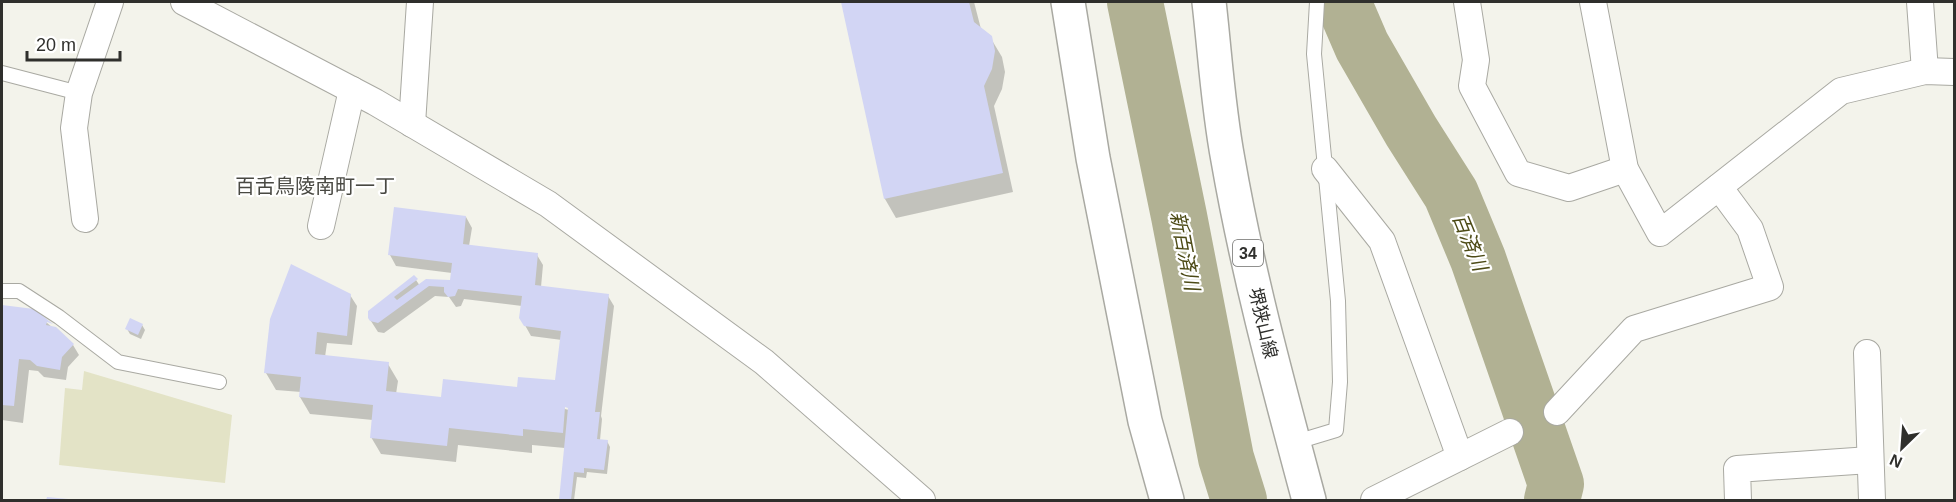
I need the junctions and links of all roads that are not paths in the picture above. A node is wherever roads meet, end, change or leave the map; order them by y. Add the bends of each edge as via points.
1 (110, 2) edge
2 (184, 2) edge
3 (420, 2) edge
4 (1068, 2) edge
5 (1209, 2) edge
6 (1317, 2) edge
7 (1467, 2) edge
8 (1593, 2) edge
9 (1920, 2) edge
10 (1925, 71) junction
11 (1954, 72) edge
12 (2, 73) edge
13 (352, 90) junction
14 (79, 93) junction
15 (412, 124) junction
16 (1326, 169) junction
17 (1625, 169) junction
18 (1719, 188) junction
19 (85, 219) dead end
20 (321, 226) dead end
21 (2, 291) edge
22 (1867, 353) dead end
23 (219, 382) dead end
24 (1557, 412) dead end
25 (1510, 432) dead end
26 (1293, 443) junction
27 (1460, 457) junction
28 (1870, 460) junction
29 (922, 501) edge
30 (1167, 501) edge
31 (1309, 501) edge
32 (1374, 501) edge
33 (1738, 501) edge
34 (1872, 501) edge

1 - 14 street
2 - 13 street
3 - 15 street
4 - 30 main road via 1093,158 1144,421
5 - 26 main road, 堺狭山線 / 34 via 1228,160
6 - 16 lane via 1314,54
7 - 17 street via 1476,60 1472,86 1518,173 1569,188
8 - 17 street
9 - 10 street
10 - 11 street
10 - 18 street via 1840,91
12 - 14 lane
13 - 15 street
13 - 20 street
14 - 19 street via 75,128
15 - 29 street via 548,204 755,355
16 - 26 lane via 1338,302 1340,382 1336,430
16 - 27 street via 1382,241
17 - 18 street via 1660,233
18 - 24 street via 1750,229 1770,287 1635,329
21 - 23 lane via 19,291 118,362
22 - 28 street
25 - 27 street
26 - 31 main road, 堺狭山線 / 34
27 - 32 street
28 - 33 street via 1737,468
28 - 34 street

